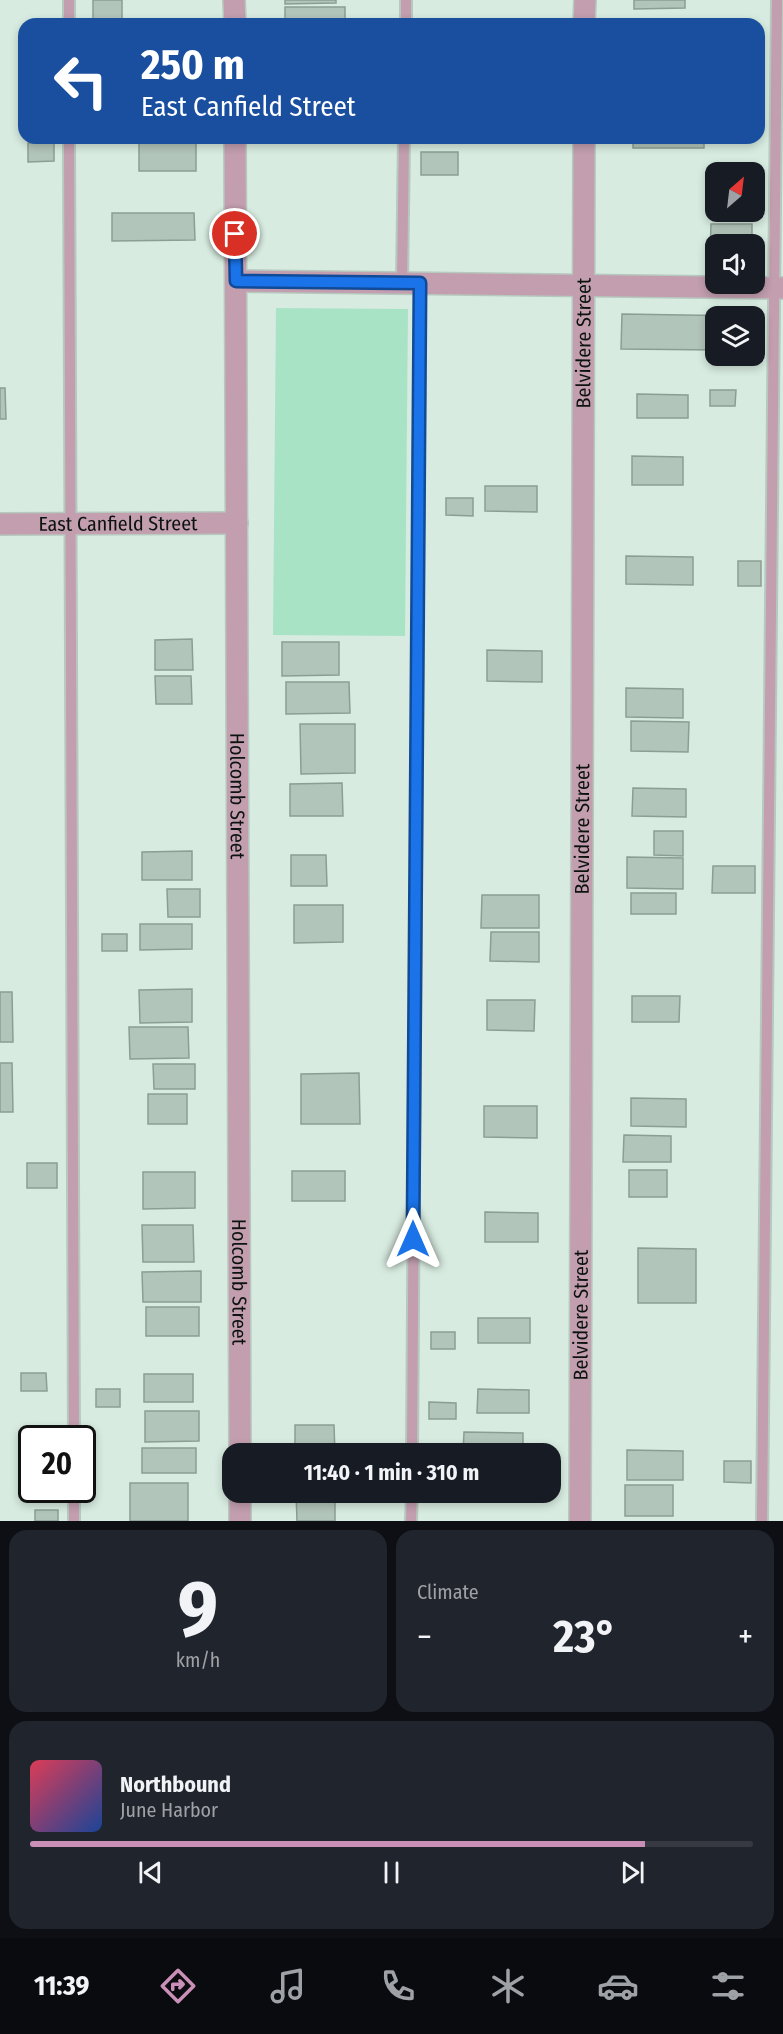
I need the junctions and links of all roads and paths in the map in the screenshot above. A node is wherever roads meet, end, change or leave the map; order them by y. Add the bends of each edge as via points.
1 (69, 0) edge
2 (234, 0) edge
3 (406, 0) edge
4 (585, 0) edge
5 (777, 0) edge
6 (69, 18) edge
7 (235, 18) edge
8 (406, 18) edge
9 (584, 18) edge
10 (69, 144) edge
11 (235, 144) edge
12 (404, 144) edge
13 (584, 144) edge
14 (236, 281) junction
15 (411, 283) junction
16 (582, 285) junction
17 (778, 287) edge
18 (237, 523) junction
19 (0, 524) edge
20 (70, 524) junction
21 (74, 1425) edge
22 (240, 1443) edge
23 (412, 1443) edge
24 (74, 1503) edge
25 (240, 1503) edge
26 (412, 1503) edge
27 (74, 1521) edge
28 (240, 1521) edge
29 (411, 1521) edge
30 (580, 1521) edge
31 (762, 1521) edge

1 - 6 lane
2 - 7 street
3 - 8 lane
4 - 9 street
5 - 17 lane
10 - 20 lane
11 - 14 street, Holcomb Street
12 - 15 lane
13 - 16 street, Belvidere Street
14 - 15 street
14 - 18 street, Holcomb Street
15 - 16 street
15 - 23 lane
16 - 17 street
16 - 30 street, Belvidere Street
17 - 31 lane
18 - 20 street, East Canfield Street
18 - 22 street, Holcomb Street
19 - 20 street, East Canfield Street
20 - 21 lane
24 - 27 lane
25 - 28 street
26 - 29 lane

